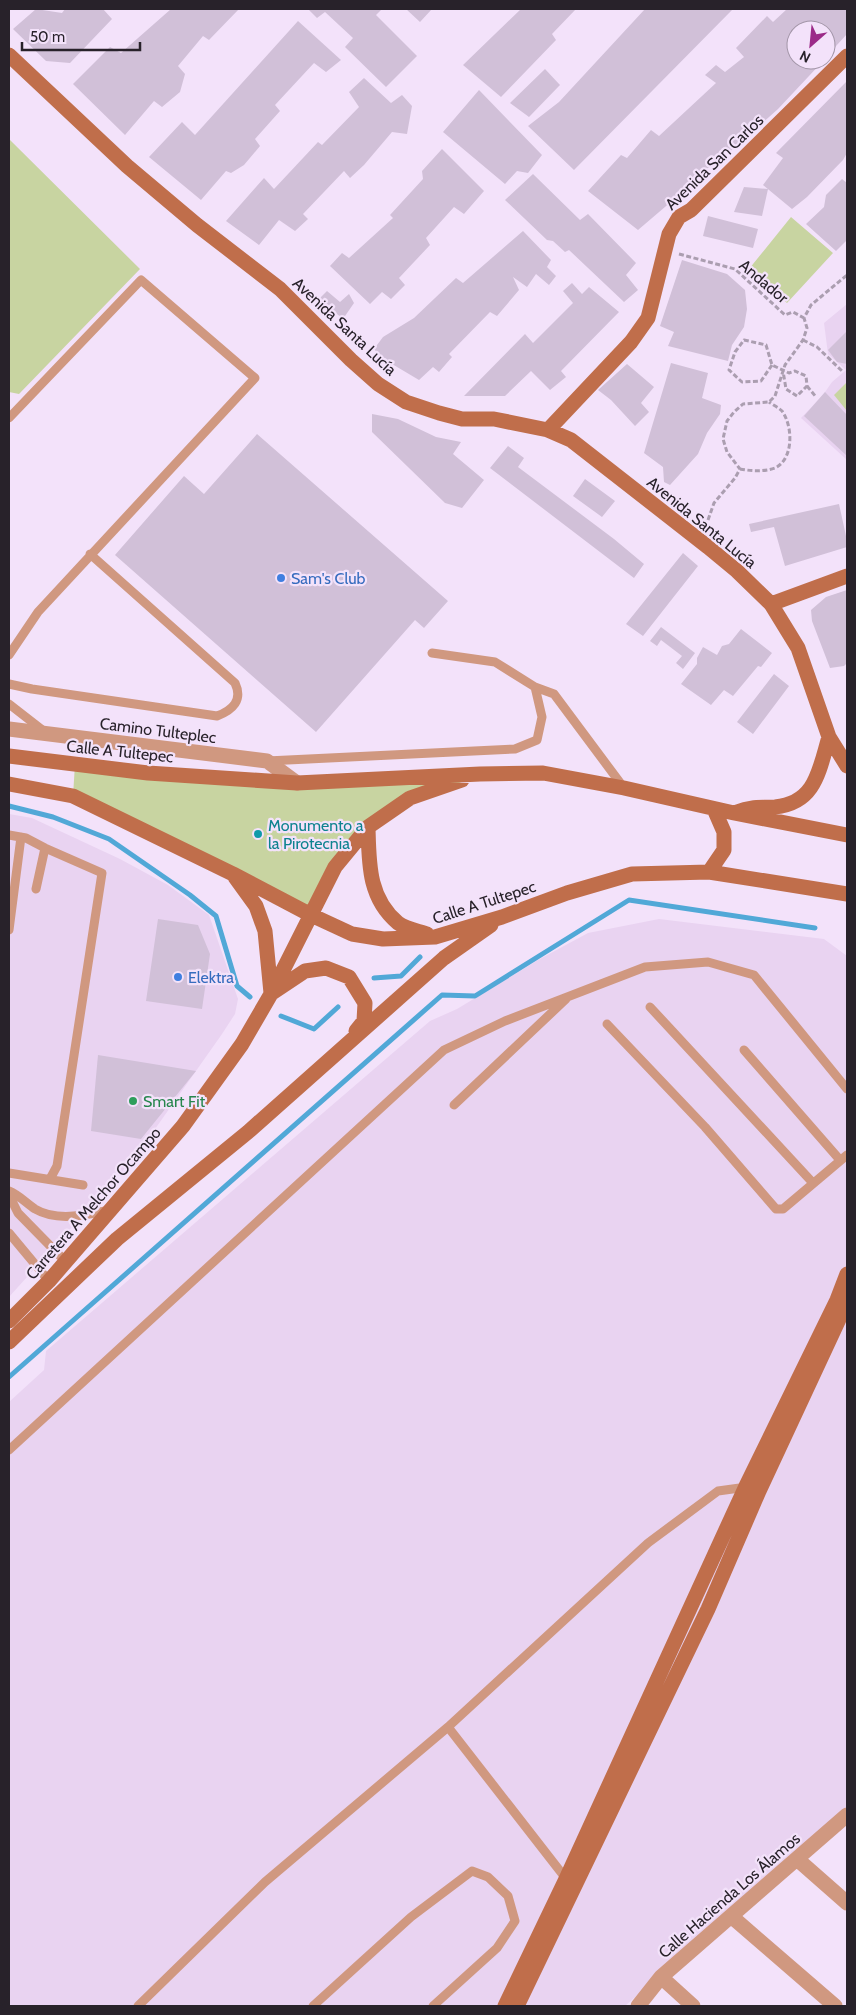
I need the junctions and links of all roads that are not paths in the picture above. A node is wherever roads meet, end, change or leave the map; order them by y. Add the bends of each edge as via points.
1 (9, 55) edge
2 (847, 56) edge
3 (9, 404) edge
4 (21, 405) junction
5 (9, 418) edge
6 (548, 430) junction
7 (90, 554) junction
8 (847, 576) edge
9 (770, 604) junction
10 (432, 653) dead end
11 (9, 654) edge
12 (9, 684) edge
13 (534, 687) junction
14 (9, 704) edge
15 (9, 728) edge
16 (47, 734) junction
17 (829, 737) junction
18 (9, 756) edge
19 (267, 761) junction
20 (847, 766) edge
21 (480, 774) junction
22 (297, 782) junction
23 (9, 784) edge
24 (624, 788) junction
25 (714, 809) junction
26 (734, 813) junction
27 (368, 827) junction
28 (9, 835) edge
29 (847, 836) edge
30 (20, 837) junction
31 (45, 848) junction
32 (709, 872) junction
33 (233, 874) junction
34 (36, 889) dead end
35 (847, 894) edge
36 (311, 915) junction
37 (502, 917) junction
38 (9, 930) edge
39 (436, 937) junction
40 (271, 994) junction
41 (570, 995) junction
42 (650, 1007) dead end
43 (607, 1024) dead end
44 (347, 1044) junction
45 (744, 1050) dead end
46 (847, 1090) edge
47 (454, 1104) dead end
48 (844, 1157) edge
49 (9, 1173) edge
50 (50, 1179) junction
51 (813, 1183) junction
52 (83, 1185) dead end
53 (9, 1191) edge
54 (9, 1195) edge
55 (36, 1210) junction
56 (110, 1210) junction
57 (29, 1224) junction
58 (9, 1233) edge
59 (65, 1261) junction
60 (847, 1274) edge
61 (49, 1280) junction
62 (847, 1302) edge
63 (9, 1321) edge
64 (9, 1342) edge
65 (9, 1450) edge
66 (752, 1489) junction
67 (448, 1727) junction
68 (847, 1815) edge
69 (797, 1859) junction
70 (570, 1883) junction
71 (847, 1903) edge
72 (731, 1916) junction
73 (661, 1977) junction
74 (138, 2006) edge
75 (313, 2006) edge
76 (433, 2006) edge
77 (505, 2006) edge
78 (517, 2006) edge
79 (638, 2006) edge
80 (694, 2006) edge
81 (835, 2006) edge

1 - 6 main road, Avenida Santa Lucía via 127,166 280,289 378,384 406,402 438,413 462,419 494,419
2 - 6 main road, Avenida San Carlos via 691,210 679,217 669,234 648,318 631,342
3 - 4 lane
4 - 5 lane
4 - 7 lane via 141,280 255,378
6 - 9 main road, Avenida Santa Lucía via 571,440 736,571
7 - 11 lane via 38,612
7 - 12 lane via 235,683 239,692 236,702 228,712 218,716
8 - 9 main road
9 - 17 main road, Avenida Santa Lucía via 798,648
10 - 13 lane via 495,662
13 - 19 lane via 542,717 537,740 515,749
13 - 24 lane via 554,694
14 - 16 lane
15 - 16 street, Camino Tulteplec
16 - 19 street, Camino Tulteplec
17 - 20 main road, Avenida Santa Lucía
17 - 26 main road via 814,785 805,796 793,804 751,807
18 - 22 main road, Calle A Tultepec via 148,772
19 - 22 street, Camino Tulteplec
21 - 22 main road, Calle A Tultepec
21 - 24 main road, Calle A Tultepec via 543,773
21 - 27 main road, Carretera A Melchor Ocampo via 410,798
23 - 33 main road, Calle A Tultepec via 73,796
24 - 25 main road, Calle A Tultepec
25 - 26 main road, Calle A Tultepec
25 - 32 main road via 724,832 724,850
26 - 29 main road, Calle A Tultepec
27 - 36 main road, Carretera A Melchor Ocampo via 335,867
27 - 39 main road via 370,876 382,906 400,924
28 - 30 lane
30 - 31 lane
30 - 38 lane
31 - 34 lane
31 - 50 lane via 102,873 58,1166
32 - 35 main road, Calle A Tultepec
32 - 37 main road, Calle A Tultepec via 632,874
33 - 36 main road, Calle A Tultepec
33 - 40 main road via 256,906 265,931
36 - 39 main road, Calle A Tultepec via 352,934 383,939
36 - 40 main road, Carretera A Melchor Ocampo
37 - 39 main road, Calle A Tultepec
37 - 44 main road via 444,958
40 - 44 main road via 305,971 326,968 349,977 365,1002 364,1020
40 - 56 main road, Carretera A Melchor Ocampo via 242,1044 182,1126
41 - 46 lane via 645,967 708,962 754,975
41 - 47 lane
41 - 65 lane via 444,1050
42 - 51 lane
43 - 51 lane via 705,1127 776,1210 783,1210
44 - 64 main road via 248,1132 117,1239
45 - 48 lane
48 - 51 lane
49 - 50 lane
50 - 52 lane
53 - 55 lane
54 - 57 lane via 18,1213
55 - 56 lane via 61,1217
55 - 57 lane
56 - 59 main road, Carretera A Melchor Ocampo
57 - 59 lane
58 - 61 lane
59 - 61 main road, Carretera A Melchor Ocampo
60 - 66 main road
61 - 63 main road, Carretera A Melchor Ocampo
62 - 66 main road
66 - 67 lane via 718,1491 648,1543
66 - 70 main road
67 - 70 lane
67 - 74 lane via 265,1882
68 - 69 street, Calle Hacienda Los Álamos
69 - 71 street
69 - 72 street, Calle Hacienda Los Álamos
70 - 77 main road
70 - 78 main road
72 - 73 street, Calle Hacienda Los Álamos
72 - 81 street
73 - 79 street, Calle Hacienda Los Álamos
73 - 80 street
75 - 76 lane via 411,1917 472,1871 488,1877 508,1896 515,1921 497,1948

